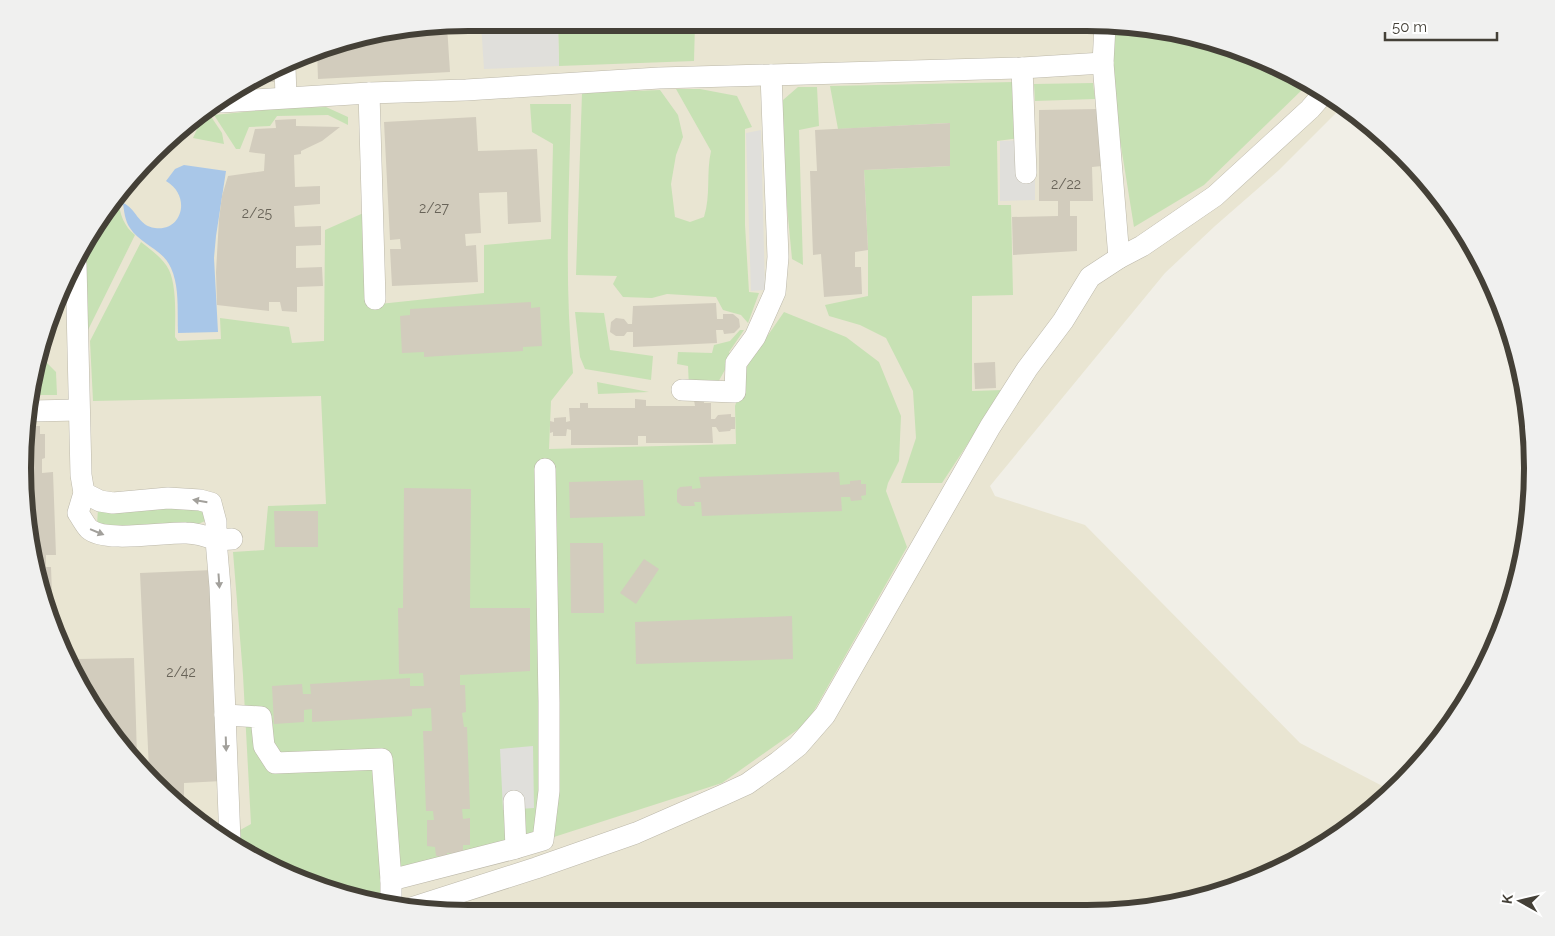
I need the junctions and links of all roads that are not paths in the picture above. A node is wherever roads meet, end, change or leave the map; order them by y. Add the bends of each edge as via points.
1 (1104, 32) edge
2 (1102, 63) junction
3 (1022, 68) junction
4 (285, 71) edge
5 (771, 75) junction
6 (369, 93) junction
7 (286, 97) junction
8 (1319, 98) edge
9 (231, 101) edge
10 (1026, 173) dead end
11 (1119, 258) junction
12 (76, 275) edge
13 (375, 299) dead end
14 (682, 390) dead end
15 (79, 410) junction
16 (35, 411) edge
17 (546, 469) dead end
18 (84, 493) junction
19 (224, 539) junction
20 (225, 715) junction
21 (514, 801) dead end
22 (230, 834) edge
23 (516, 848) junction
24 (391, 880) junction
25 (391, 897) edge
26 (427, 903) edge

1 - 2 street
2 - 3 street
2 - 11 street
3 - 5 street
3 - 10 street
4 - 7 street
5 - 6 street
5 - 14 street via 778,257 775,292 755,336 736,363 735,392
6 - 7 street
6 - 13 street
7 - 9 street
8 - 11 street via 1216,196
11 - 26 street via 1090,278 1027,369 990,426 825,715 798,746 747,784 636,833
12 - 15 street
15 - 16 street
15 - 18 street
17 - 23 street via 549,791 543,840
19 -> 18 street via 211,503 168,498 113,503
18 -> 19 street via 78,512 89,530 105,536 186,533
19 -> 20 street
20 -> 22 street
20 - 24 street via 261,717 264,746 276,763 382,759
21 - 23 street
23 - 24 street
24 - 25 street

